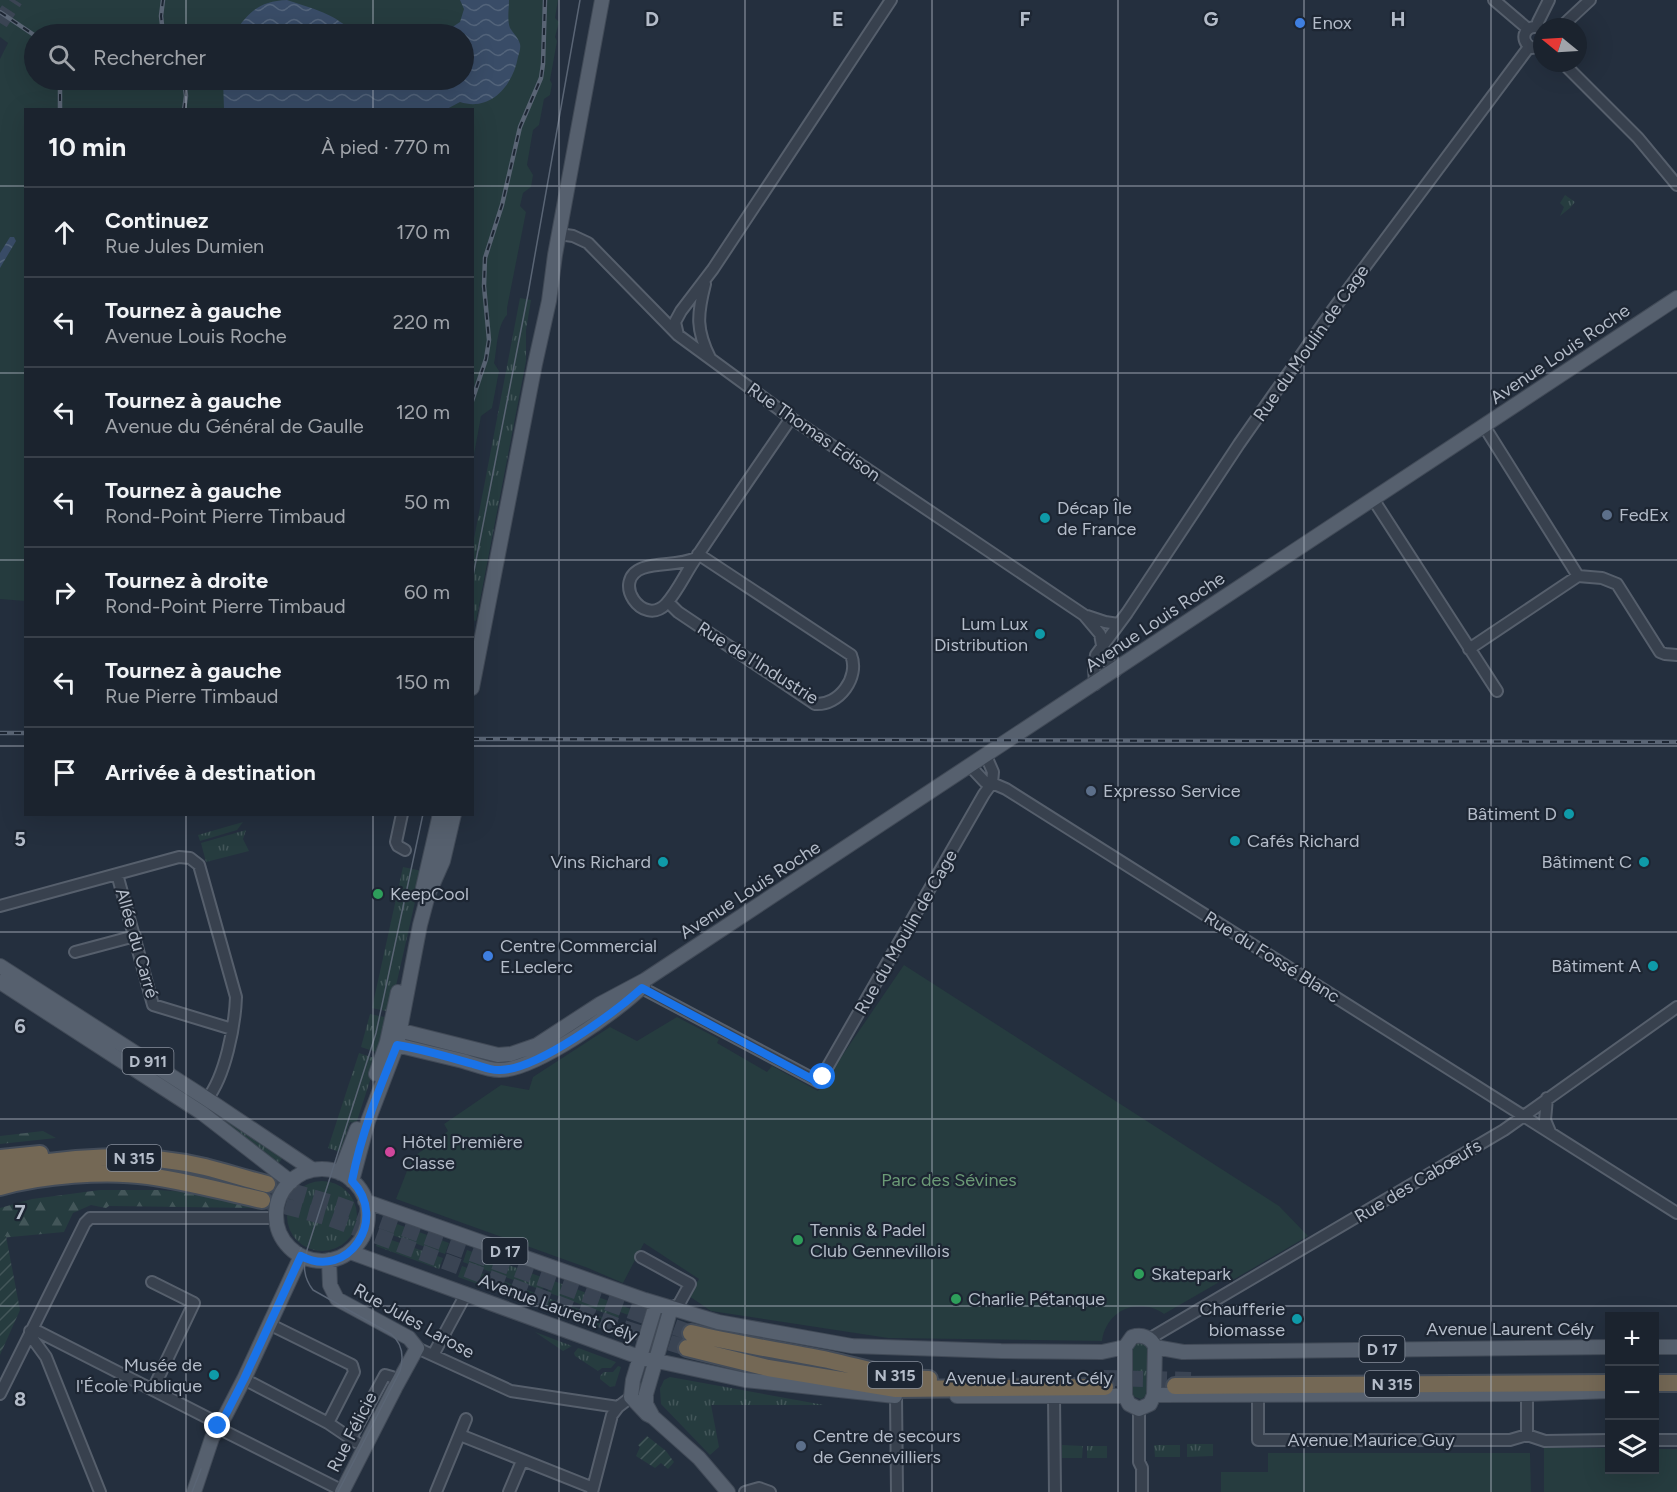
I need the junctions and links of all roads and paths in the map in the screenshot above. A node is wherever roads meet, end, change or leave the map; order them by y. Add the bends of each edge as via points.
1 (602, 0) edge
2 (891, 0) edge
3 (1494, 0) edge
4 (1549, 0) edge
5 (1590, 0) edge
6 (1540, 18) edge
7 (1571, 18) edge
8 (1533, 26) edge
9 (1533, 30) edge
10 (1529, 47) junction
11 (1533, 48) edge
12 (1572, 72) edge
13 (1677, 185) edge
14 (559, 234) junction
15 (706, 278) junction
16 (1677, 298) edge
17 (681, 311) junction
18 (657, 314) junction
19 (698, 322) junction
20 (678, 335) junction
21 (712, 361) junction
22 (791, 418) junction
23 (1484, 426) junction
24 (1373, 500) junction
25 (697, 556) junction
26 (1578, 576) junction
27 (668, 602) junction
28 (1084, 615) junction
29 (1118, 624) junction
30 (1103, 646) junction
31 (1469, 649) junction
32 (1677, 655) edge
33 (1114, 671) junction
34 (474, 678) edge
35 (1095, 684) junction
36 (1497, 691) dead end
37 (986, 756) junction
38 (970, 766) junction
39 (992, 783) junction
40 (402, 816) edge
41 (440, 816) edge
42 (453, 816) edge
43 (405, 850) dead end
44 (436, 859) junction
45 (117, 874) junction
46 (0, 906) edge
47 (135, 936) junction
48 (75, 952) dead end
49 (0, 966) edge
50 (652, 975) junction
51 (0, 982) edge
52 (642, 988) junction
53 (1677, 1007) edge
54 (232, 1029) junction
55 (396, 1029) junction
56 (392, 1044) junction
57 (1547, 1098) junction
58 (207, 1099) junction
59 (1524, 1116) junction
60 (1550, 1132) junction
61 (116, 1157) junction
62 (0, 1158) edge
63 (313, 1170) junction
64 (0, 1172) edge
65 (340, 1173) junction
66 (352, 1181) junction
67 (183, 1182) junction
68 (291, 1182) junction
69 (0, 1187) edge
70 (0, 1197) edge
71 (365, 1201) junction
72 (1677, 1213) edge
73 (276, 1218) junction
74 (350, 1252) junction
75 (301, 1256) junction
76 (641, 1257) dead end
77 (329, 1260) junction
78 (152, 1282) dead end
79 (466, 1294) junction
80 (656, 1304) junction
81 (671, 1308) junction
82 (269, 1324) junction
83 (35, 1332) junction
84 (689, 1340) tunnel mouth
85 (61, 1342) junction
86 (1152, 1343) junction
87 (1125, 1347) junction
88 (1605, 1347) edge
89 (1659, 1347) edge
90 (1677, 1347) edge
91 (417, 1348) junction
92 (433, 1355) junction
93 (46, 1357) junction
94 (639, 1357) junction
95 (655, 1361) junction
96 (244, 1379) junction
97 (1104, 1383) tunnel mouth
98 (1605, 1383) edge
99 (1659, 1383) edge
100 (1677, 1383) edge
101 (1175, 1386) tunnel mouth
102 (395, 1388) junction
103 (153, 1389) junction
104 (1677, 1389) edge
105 (1659, 1390) edge
106 (1605, 1391) edge
107 (0, 1394) edge
108 (1527, 1394) junction
109 (1154, 1395) junction
110 (1258, 1395) junction
111 (896, 1396) junction
112 (1125, 1396) junction
113 (631, 1397) junction
114 (1054, 1397) junction
115 (646, 1404) junction
116 (618, 1407) junction
117 (1139, 1409) junction
118 (653, 1417) junction
119 (466, 1419) dead end
120 (328, 1423) junction
121 (218, 1426) junction
122 (460, 1435) junction
123 (1527, 1435) junction
124 (351, 1438) junction
125 (1605, 1440) edge
126 (1659, 1440) edge
127 (1677, 1440) edge
128 (684, 1444) junction
129 (365, 1446) junction
130 (522, 1461) junction
131 (1139, 1462) junction
132 (592, 1490) edge
133 (100, 1492) edge
134 (194, 1492) edge
135 (343, 1492) edge
136 (436, 1492) edge
137 (509, 1492) edge
138 (717, 1492) edge
139 (728, 1492) edge
140 (745, 1492) edge
141 (770, 1492) edge
142 (897, 1492) edge
143 (1054, 1492) edge
144 (1137, 1492) edge
145 (1142, 1492) edge

1 - 14 main road
2 - 15 street
3 - 8 street
4 - 6 street
5 - 7 street
9 - 10 street via 1523,38
10 - 11 street
10 - 29 street, Rue du Moulin de Cage via 1301,354
12 - 13 street via 1638,138
14 - 18 street, Rue Thomas Edison via 588,243
14 - 34 main road via 541,299 534,336 535,364
15 - 17 street
15 - 19 street
16 - 23 main road, Avenue Louis Roche
17 - 18 street
17 - 20 street via 675,322
18 - 20 street, Rue Thomas Edison
19 - 20 street via 688,333
19 - 21 street via 701,341
20 - 21 street, Rue Thomas Edison
21 - 22 street, Rue Thomas Edison
22 - 25 street
22 - 28 street, Rue Thomas Edison
23 - 24 main road, Avenue Louis Roche
23 - 26 street
24 - 31 street
24 - 33 main road, Avenue Louis Roche
25 - 27 street
25 - 27 street via 685,563 642,568 632,577 632,601 651,610 661,609
25 - 27 street, Rue de l'Industrie via 851,655 851,677 843,692 832,702 815,704
26 - 31 street
26 - 32 street via 1617,584 1660,652
28 - 29 street, Rue Thomas Edison
28 - 30 street, Rue Thomas Edison via 1099,631
29 - 30 street, Rue du Moulin de Cage
30 - 33 street via 1104,656
30 - 35 street, Rue du Moulin de Cage via 1095,659
31 - 36 street
33 - 35 main road, Avenue Louis Roche
35 - 37 main road, Avenue Louis Roche
37 - 38 main road, Avenue Louis Roche
37 - 39 street via 993,772
38 - 39 street, Rue du Fossé Blanc via 985,782
38 - 50 main road, Avenue Louis Roche
39 - 52 street, Rue du Moulin de Cage via 819,1082
39 - 59 street, Rue du Fossé Blanc
40 - 43 street via 396,842
41 - 44 main road
42 - 44 main road
44 - 55 main road
45 - 46 street
45 - 47 street, Allée du Carré
45 - 54 street via 179,856 199,865 236,997
47 - 48 street
47 - 54 street, Allée du Carré via 153,1005
49 - 58 main road, D 911
50 - 52 main road, Avenue Louis Roche
50 - 55 main road, Avenue Louis Roche via 537,1045 511,1054 498,1055
51 - 68 main road, D 911 via 202,1113
52 - 56 main road, Avenue Louis Roche via 619,1008 538,1059 499,1071
53 - 57 street, Rue des Cabœufs
54 - 58 street via 220,1078
55 - 56 main road
56 - 65 main road
56 - 66 main road
57 - 59 street, Rue des Cabœufs
57 - 60 street via 1545,1120
58 - 63 main road, D 911
59 - 60 street, Rue du Fossé Blanc
59 - 86 street, Rue des Cabœufs
60 - 72 street, Rue du Fossé Blanc
61 - 62 highway, N 315 via 66,1152
61 - 64 highway, N 315
61 - 67 highway, N 315 via 203,1167 264,1192
63 - 65 main road
63 - 68 main road
65 - 66 main road
66 - 71 main road
67 - 69 highway, N 315 via 148,1176 73,1175
67 - 70 highway, N 315 via 74,1183
68 - 73 main road via 282,1192
71 - 74 main road via 365,1228
71 - 80 main road, Avenue Laurent Cély / D 17
73 - 75 main road via 284,1242
73 - 83 street via 90,1218
74 - 77 main road
74 - 79 main road, Avenue Laurent Cély
75 - 77 main road
75 - 82 main road
76 - 81 street via 690,1284 679,1304
77 - 91 main road, Rue Jules Larose via 330,1285 335,1297 409,1338
78 - 103 street via 194,1303
79 - 92 street
79 - 94 main road, Avenue Laurent Cély
80 - 81 main road, Avenue Laurent Cély / D 17
80 - 94 main road
81 - 87 main road, Avenue Laurent Cély / D 17 via 718,1322 852,1346 1000,1352 1101,1352
81 - 95 main road
82 - 96 main road
82 - 120 street via 352,1365 354,1372
83 - 85 street
83 - 93 street via 30,1335
83 - 107 street
84 - 97 highway, N 315 via 768,1368 896,1389
85 - 93 street via 53,1345
85 - 103 street
86 - 87 main road, Avenue Laurent Cély / D 17 via 1141,1336 1132,1337
86 - 88 main road, Avenue Laurent Cély / D 17 via 1182,1352
86 - 109 main road
87 - 112 main road
89 - 90 main road
91 - 92 street, Rue Jules Larose
91 - 102 main road, Rue Félicie
92 - 116 street, Rue Jules Larose via 511,1391
93 - 133 street
94 - 95 main road, Avenue Laurent Cély
94 - 113 main road
95 - 111 main road, Avenue Laurent Cély via 774,1384
95 - 115 main road
96 - 120 street
96 - 121 main road
98 - 101 highway, N 315
99 - 100 highway
102 - 124 street, Rue Félicie via 392,1377 385,1375
102 - 129 main road, Rue Félicie
103 - 121 street
104 - 105 main road
106 - 108 main road
108 - 110 main road
108 - 123 street
109 - 110 main road
109 - 117 main road via 1150,1404
110 - 123 street, Avenue Maurice Guy via 1258,1440 1510,1440
111 - 114 main road, Avenue Laurent Cély
111 - 142 street
112 - 114 main road, Avenue Laurent Cély
112 - 117 main road, Avenue Laurent Cély via 1129,1404
113 - 115 main road
113 - 116 street
113 - 118 main road
114 - 143 street
115 - 118 main road
116 - 132 street via 611,1418
117 - 131 street
118 - 128 main road
119 - 122 street
120 - 124 street
121 - 134 main road
121 - 135 street
122 - 130 street
122 - 136 street
123 - 125 street, Avenue Maurice Guy via 1545,1441
124 - 129 street
126 - 127 street
128 - 138 main road via 698,1470
128 - 139 main road
129 - 135 main road, Rue Félicie
130 - 132 street
130 - 137 street
131 - 144 street
131 - 145 street
140 - 141 street via 759,1488

